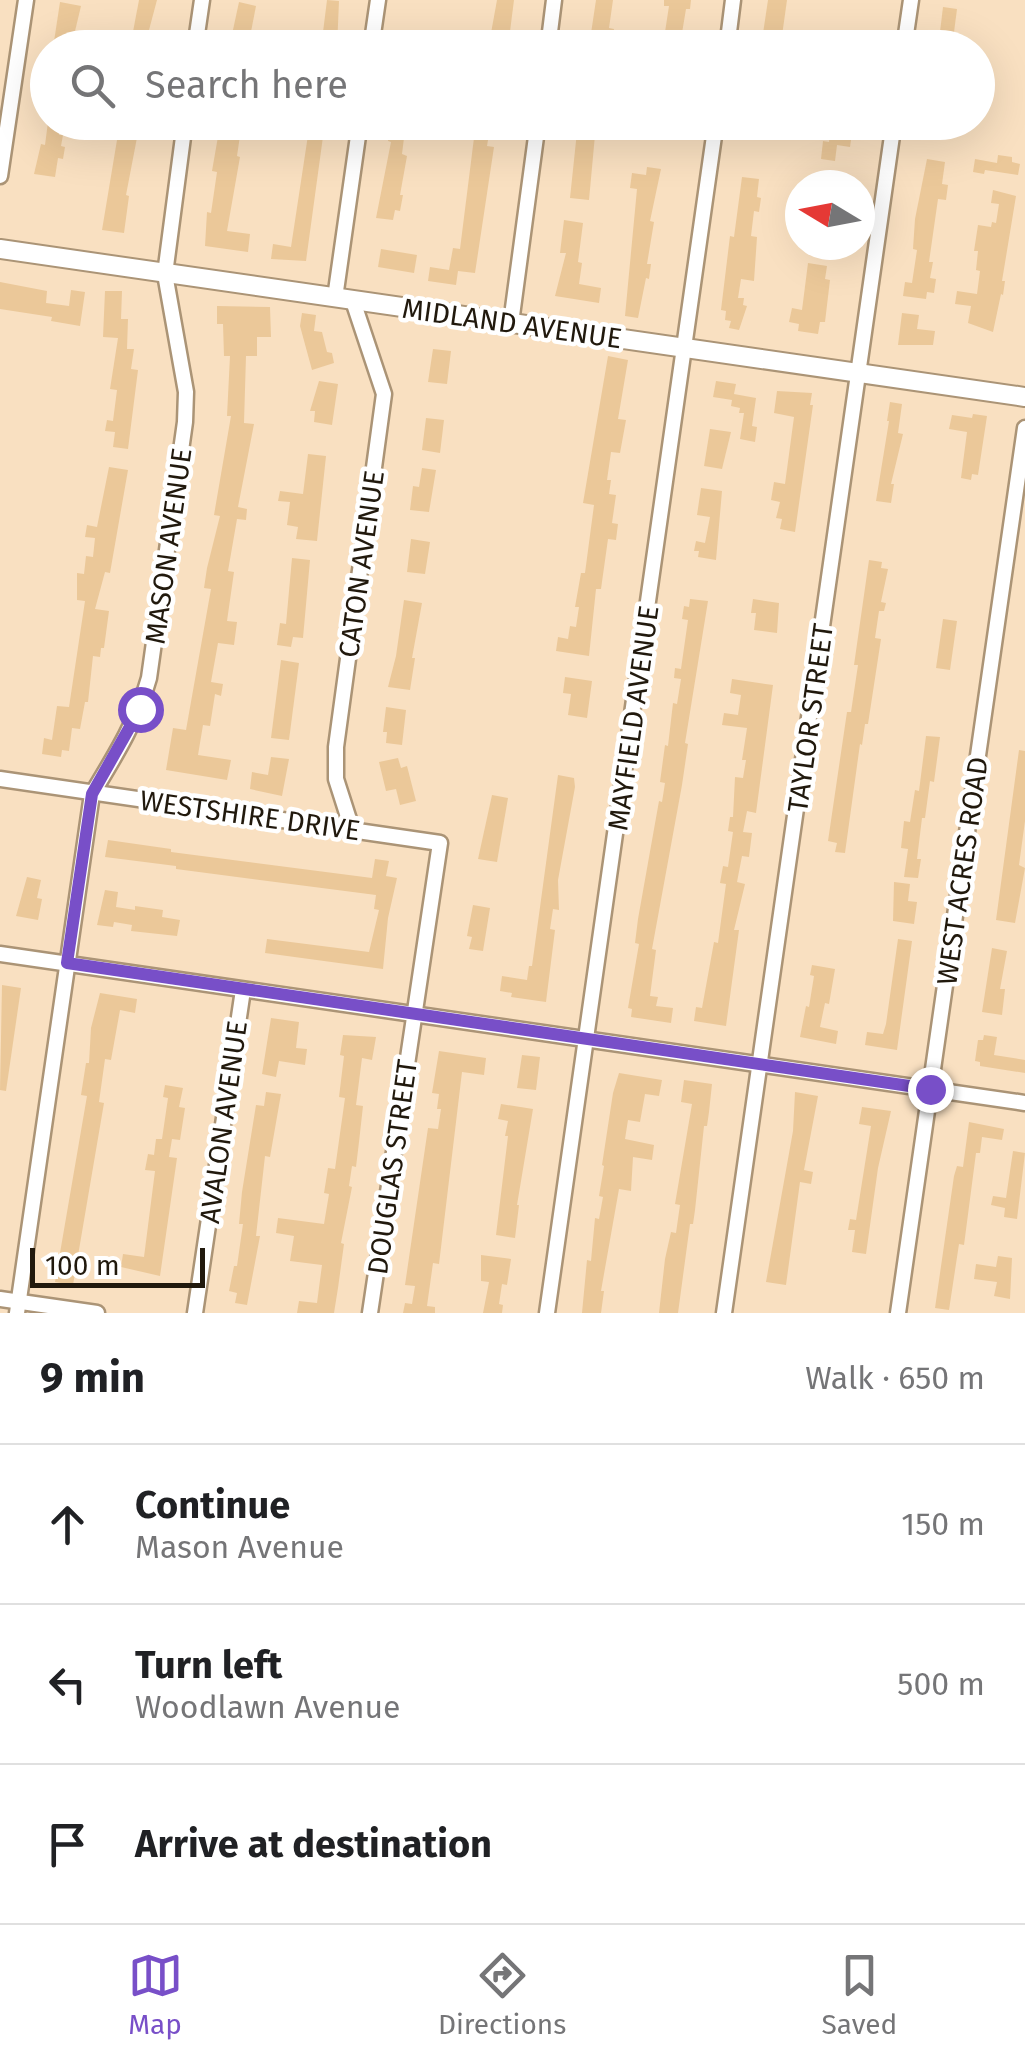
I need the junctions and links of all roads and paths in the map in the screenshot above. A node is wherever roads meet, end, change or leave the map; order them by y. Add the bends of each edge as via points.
1 (26, 0) edge
2 (202, 0) edge
3 (378, 0) edge
4 (554, 0) edge
5 (733, 0) edge
6 (911, 0) edge
7 (198, 30) edge
8 (374, 30) edge
9 (550, 30) edge
10 (729, 30) edge
11 (907, 30) edge
12 (183, 140) edge
13 (358, 140) edge
14 (536, 140) edge
15 (714, 140) edge
16 (891, 140) edge
17 (0, 176) edge
18 (0, 249) edge
19 (165, 274) junction
20 (344, 300) junction
21 (511, 322) junction
22 (685, 348) junction
23 (859, 373) junction
24 (1025, 397) edge
25 (1025, 428) edge
26 (0, 780) edge
27 (92, 794) junction
28 (352, 829) junction
29 (440, 843) joint
30 (0, 954) edge
31 (67, 963) junction
32 (243, 990) junction
33 (414, 1014) junction
34 (587, 1040) junction
35 (760, 1064) junction
36 (930, 1089) junction
37 (1025, 1103) edge
38 (0, 1299) edge
39 (18, 1307) edge
40 (98, 1313) edge
41 (196, 1313) edge
42 (370, 1313) edge
43 (547, 1313) edge
44 (724, 1313) edge
45 (898, 1313) edge

1 - 17 street
2 - 7 street
3 - 8 street
4 - 9 street
5 - 10 street
6 - 11 street
12 - 19 street, MASON AVENUE
13 - 20 street, CATON AVENUE
14 - 21 street
15 - 22 street, MAYFIELD AVENUE
16 - 23 street, TAYLOR STREET
18 - 19 main road, MIDLAND AVENUE
19 - 20 main road, MIDLAND AVENUE
19 - 27 street, MASON AVENUE via 186,422 149,678 140,709
20 - 21 main road, MIDLAND AVENUE
20 - 28 street, CATON AVENUE via 384,394 336,748 336,779
21 - 22 main road, MIDLAND AVENUE
22 - 23 main road, MIDLAND AVENUE
22 - 34 street, MAYFIELD AVENUE
23 - 24 main road, MIDLAND AVENUE
23 - 35 street, TAYLOR STREET
25 - 36 street, WEST ACRES ROAD
26 - 27 street, WESTSHIRE DRIVE
27 - 28 street, WESTSHIRE DRIVE
27 - 31 street, MASON AVENUE
28 - 29 street, WESTSHIRE DRIVE
29 - 33 street, DOUGLAS STREET
30 - 31 street
31 - 32 street
31 - 39 street, MASON AVENUE
32 - 33 street
32 - 41 street, AVALON AVENUE
33 - 34 street
33 - 42 street, DOUGLAS STREET
34 - 35 street
34 - 43 street, MAYFIELD AVENUE
35 - 36 street
35 - 44 street, TAYLOR STREET
36 - 37 street
36 - 45 street, WEST ACRES ROAD
38 - 39 street
39 - 40 street

